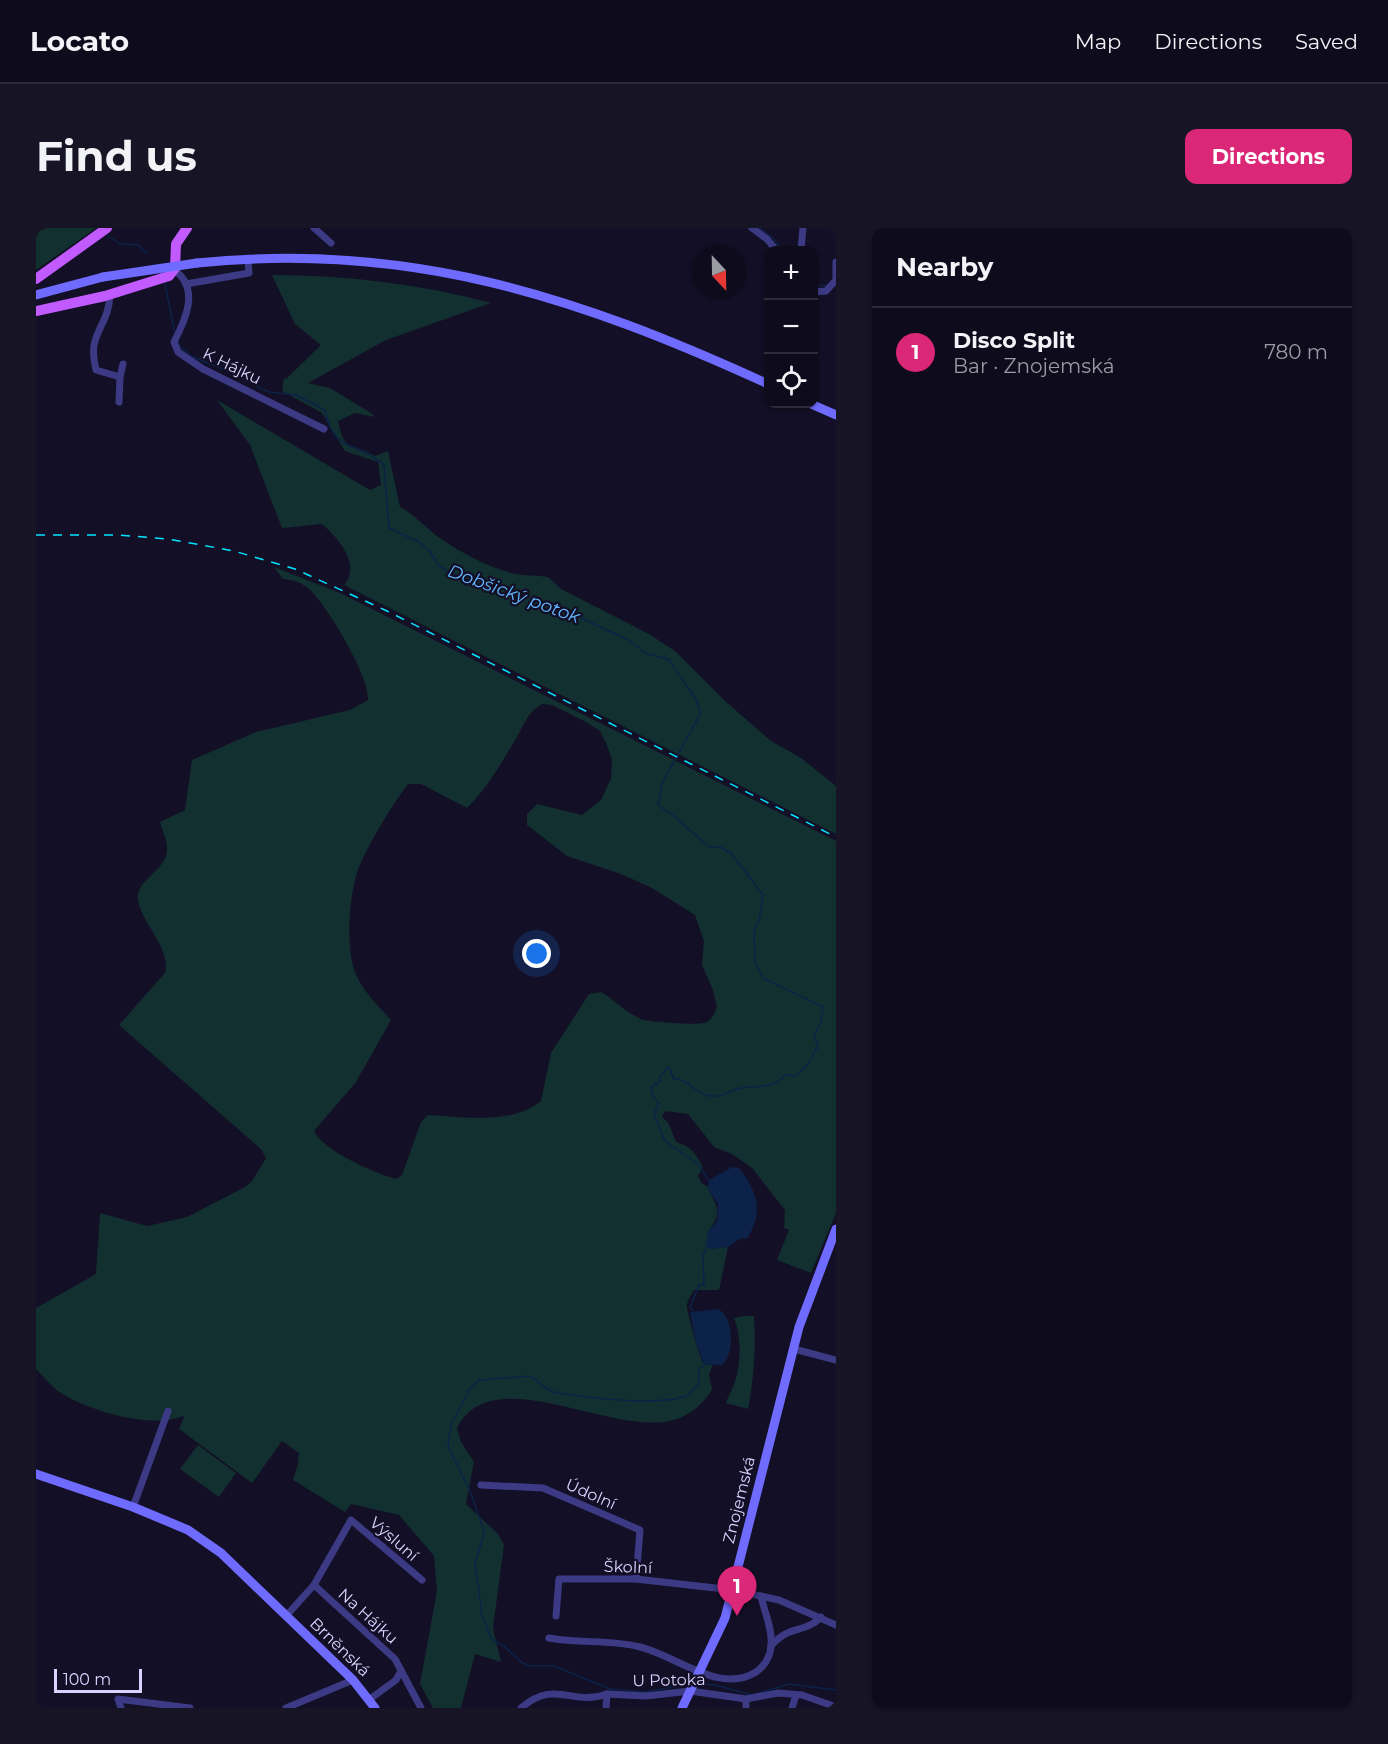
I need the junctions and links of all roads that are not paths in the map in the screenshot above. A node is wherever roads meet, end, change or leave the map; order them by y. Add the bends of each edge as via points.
1 (107, 228) edge
2 (188, 228) edge
3 (314, 228) edge
4 (752, 228) edge
5 (803, 228) edge
6 (331, 243) dead end
7 (773, 246) edge
8 (801, 246) edge
9 (248, 258) junction
10 (836, 262) edge
11 (174, 270) junction
12 (36, 279) edge
13 (835, 281) edge
14 (186, 284) junction
15 (818, 292) edge
16 (114, 293) junction
17 (36, 295) edge
18 (36, 311) edge
19 (123, 364) dead end
20 (120, 377) junction
21 (764, 382) edge
22 (119, 402) dead end
23 (818, 407) edge
24 (836, 415) edge
25 (324, 429) dead end
26 (836, 1229) edge
27 (794, 1349) junction
28 (836, 1360) edge
29 (168, 1411) dead end
30 (36, 1474) edge
31 (481, 1485) dead end
32 (133, 1507) junction
33 (422, 1580) dead end
34 (636, 1580) junction
35 (314, 1585) junction
36 (733, 1590) junction
37 (761, 1596) junction
38 (283, 1614) junction
39 (556, 1616) dead end
40 (821, 1617) junction
41 (836, 1625) edge
42 (549, 1638) dead end
43 (771, 1646) junction
44 (401, 1671) junction
45 (700, 1672) junction
46 (353, 1680) junction
47 (690, 1691) junction
48 (607, 1694) junction
49 (796, 1695) junction
50 (746, 1699) junction
51 (373, 1704) edge
52 (836, 1707) edge
53 (121, 1708) edge
54 (190, 1708) edge
55 (286, 1708) edge
56 (421, 1708) edge
57 (521, 1708) edge
58 (606, 1708) edge
59 (682, 1708) edge
60 (747, 1708) edge
61 (792, 1708) edge

1 - 12 main road
2 - 11 main road via 176,243
3 - 6 street
4 - 7 street
5 - 8 street
9 - 14 street via 249,273
9 - 17 main road, bridge via 104,277
9 - 21 main road via 376,262 518,288 595,311
10 - 13 street
11 - 14 street
11 - 16 main road via 163,279
13 - 15 street via 826,291
14 - 25 street, K Hájku via 190,302 174,342 178,352 203,369
16 - 18 main road
16 - 20 street via 105,323 94,341 96,370
19 - 20 street
20 - 22 street
23 - 24 main road
26 - 27 main road, Znojemská
27 - 28 street
27 - 36 main road, Znojemská
29 - 32 street
30 - 32 main road, Brněnská
31 - 34 street, Údolní via 543,1488 640,1530
32 - 38 main road, Brněnská via 188,1530 221,1553
33 - 35 street, Výsluní via 351,1520
34 - 36 street, Školní
34 - 39 street, Školní via 559,1579
35 - 38 street
35 - 44 street, Na Hájku via 395,1659
36 - 37 street, Školní
36 - 45 main road, Znojemská via 716,1642
37 - 40 street, Školní
37 - 43 street
38 - 46 main road, Brněnská
40 - 41 street, Školní
40 - 43 street via 810,1625 783,1633
42 - 45 street via 637,1646
43 - 45 street via 763,1666 743,1679
44 - 51 street
44 - 56 street, Na Hájku
45 - 47 main road, Znojemská
46 - 51 main road, Brněnská
46 - 55 street
47 - 48 street, U Potoka via 646,1696
47 - 50 street, U Potoka
47 - 59 main road, Znojemská
48 - 57 street, U Potoka via 594,1699 548,1692
48 - 58 street
49 - 50 street, U Potoka via 778,1693
49 - 52 street, U Potoka
49 - 61 street
50 - 60 street
53 - 54 street via 118,1699

